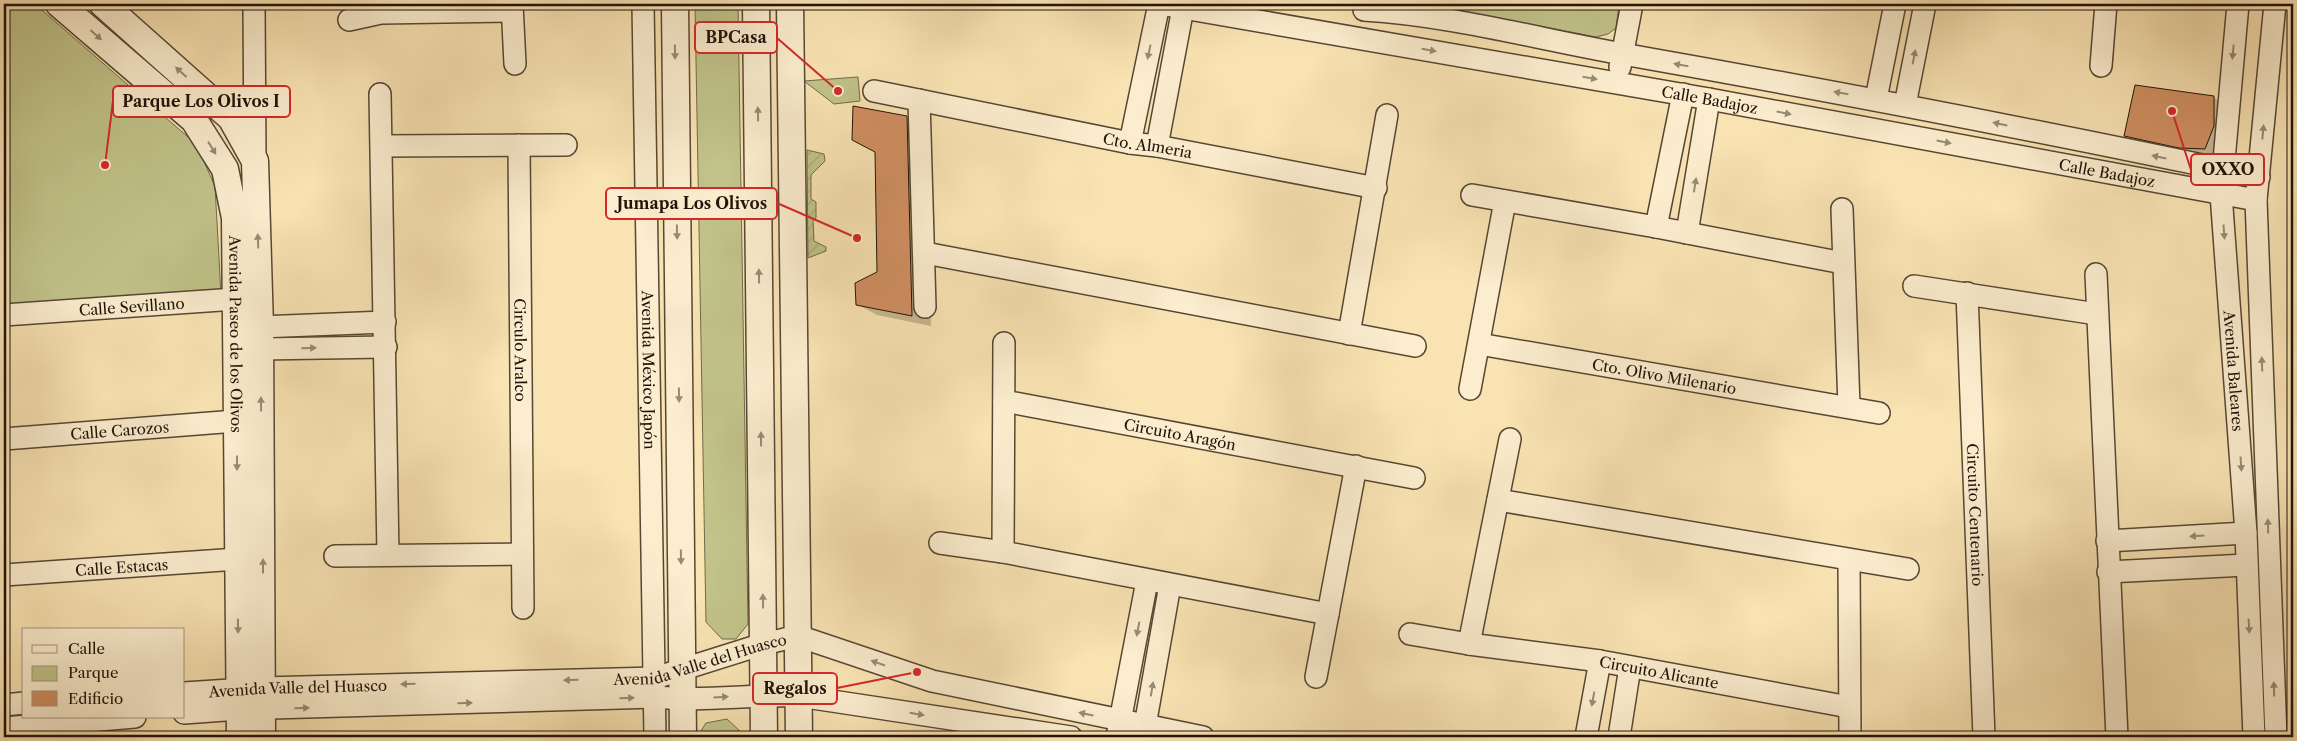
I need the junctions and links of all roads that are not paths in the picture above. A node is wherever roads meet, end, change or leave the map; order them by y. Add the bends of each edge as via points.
1 (59, 4) edge
2 (103, 4) edge
3 (254, 4) edge
4 (643, 4) edge
5 (674, 4) edge
6 (756, 4) edge
7 (790, 4) edge
8 (1160, 4) edge
9 (1632, 4) edge
10 (1895, 4) edge
11 (1925, 4) edge
12 (2106, 4) edge
13 (2238, 4) edge
14 (2275, 4) edge
15 (512, 7) edge
16 (1364, 7) edge
17 (381, 8) edge
18 (1183, 8) junction
19 (1402, 8) edge
20 (1221, 9) edge
21 (126, 13) edge
22 (349, 20) dead end
23 (1364, 39) junction
24 (1400, 45) junction
25 (1623, 54) junction
26 (515, 64) dead end
27 (2102, 66) dead end
28 (1617, 83) junction
29 (874, 91) dead end
30 (380, 94) dead end
31 (1684, 94) junction
32 (1709, 99) junction
33 (1876, 99) junction
34 (919, 100) junction
35 (1905, 105) junction
36 (1387, 115) dead end
37 (2080, 141) junction
38 (1130, 143) junction
39 (519, 145) junction
40 (566, 145) dead end
41 (382, 146) junction
42 (1157, 146) junction
43 (256, 161) junction
44 (2076, 167) junction
45 (2223, 170) junction
46 (2259, 177) junction
47 (1376, 188) junction
48 (2221, 194) junction
49 (1472, 195) dead end
50 (2256, 200) junction
51 (1505, 201) junction
52 (1842, 209) dead end
53 (1656, 227) junction
54 (1687, 233) junction
55 (924, 253) junction
56 (1843, 263) junction
57 (2096, 274) dead end
58 (1914, 286) dead end
59 (1967, 293) junction
60 (248, 298) junction
61 (925, 307) dead end
62 (2097, 314) junction
63 (4, 315) edge
64 (760, 316) junction
65 (794, 316) junction
66 (385, 322) junction
67 (1349, 334) junction
68 (260, 338) junction
69 (1004, 343) dead end
70 (1479, 344) junction
71 (1414, 346) dead end
72 (386, 347) junction
73 (1470, 389) dead end
74 (1004, 401) junction
75 (1849, 406) junction
76 (1879, 413) dead end
77 (236, 421) junction
78 (4, 439) edge
79 (1510, 439) dead end
80 (1356, 466) junction
81 (1414, 478) dead end
82 (1498, 500) junction
83 (2246, 533) junction
84 (2107, 541) junction
85 (940, 543) dead end
86 (1003, 552) junction
87 (522, 554) junction
88 (388, 555) junction
89 (335, 556) dead end
90 (238, 559) junction
91 (1848, 560) junction
92 (2246, 565) junction
93 (1908, 569) dead end
94 (2108, 572) junction
95 (4, 575) edge
96 (1147, 581) junction
97 (1170, 585) junction
98 (523, 608) dead end
99 (1328, 614) junction
100 (1410, 634) dead end
101 (798, 636) junction
102 (763, 644) junction
103 (1469, 644) junction
104 (1600, 661) junction
105 (1630, 666) junction
106 (682, 669) junction
107 (1316, 677) dead end
108 (655, 688) junction
109 (185, 693) edge
110 (764, 694) junction
111 (799, 696) junction
112 (251, 699) junction
113 (682, 700) junction
114 (22, 703) edge
115 (4, 705) edge
116 (1849, 707) junction
117 (185, 714) edge
118 (123, 718) edge
119 (4, 728) edge
120 (1118, 729) edge
121 (1145, 732) edge
122 (240, 737) edge
123 (262, 737) edge
124 (655, 737) edge
125 (683, 737) edge
126 (764, 737) edge
127 (799, 737) edge
128 (1071, 737) edge
129 (1201, 737) edge
130 (1586, 737) edge
131 (1619, 737) edge
132 (1850, 737) edge
133 (1984, 737) edge
134 (2117, 737) edge
135 (2254, 737) edge
136 (2276, 737) edge

1 -> 60 street, Avenida Paseo de los Olivos via 194,120 225,169
2 - 21 street, Avenida Paseo de los Olivos
3 - 43 street
4 - 108 street, Avenida México Japón
5 -> 106 street, Avenida México Japón
64 -> 6 street
7 - 65 street
8 - 18 street, Calle Badajoz
8 -> 38 street
9 - 25 street
10 - 33 street
35 -> 11 street
12 - 27 street
13 -> 45 street, Avenida Baleares
46 -> 14 street, Avenida Baleares
15 - 17 street
15 - 26 street
16 - 19 street, Calle Badajoz
16 - 23 street
17 - 22 street
18 - 20 street, Calle Badajoz
18 - 42 street
19 - 24 street
19 - 25 street, Calle Badajoz
20 - 23 street, Calle Badajoz
43 -> 21 street, Avenida Paseo de los Olivos via 231,118
23 - 24 street, Calle Badajoz
24 -> 28 street, Calle Badajoz
25 - 28 street
33 -> 25 street, Calle Badajoz
28 - 31 street, Calle Badajoz
29 - 34 street, Cto. Almeria
30 - 41 street
31 - 32 street, Calle Badajoz
31 - 53 street
32 -> 44 street, Calle Badajoz
54 -> 32 street
33 - 35 street, Calle Badajoz
34 - 38 street, Cto. Almeria
34 - 55 street
37 -> 35 street, Calle Badajoz
36 - 47 street
37 - 44 street
45 -> 37 street, Calle Badajoz
38 - 42 street, Cto. Almeria
39 - 40 street
39 - 41 street
39 - 87 street, Circulo Aralco
41 - 66 street
42 - 47 street, Cto. Almeria
60 -> 43 street, Avenida Paseo de los Olivos
44 - 48 street, Calle Badajoz
45 - 46 street, Calle Badajoz
45 - 48 street, Avenida Baleares
46 - 50 street, Avenida Baleares
47 - 67 street
48 - 50 street, Calle Badajoz
48 -> 83 street, Avenida Baleares
49 - 51 street
136 -> 50 street, Avenida Baleares
51 - 53 street
51 - 70 street
52 - 56 street
53 - 54 street
54 - 56 street
55 - 61 street
55 - 67 street
56 - 75 street
57 - 62 street
58 - 59 street
59 - 62 street
59 - 133 street, Circuito Centenario
60 - 63 street, Calle Sevillano
60 - 68 street, Avenida Paseo de los Olivos
60 - 77 street, Avenida Paseo de los Olivos
62 - 84 street
64 - 65 street
102 -> 64 street
65 - 101 street
66 - 68 street
66 - 72 street
67 - 71 street
68 -> 72 street
112 -> 68 street, Avenida Paseo de los Olivos
69 - 74 street
70 - 73 street
70 - 75 street, Cto. Olivo Milenario
72 - 88 street
74 - 80 street, Circuito Aragón
74 - 86 street
75 - 76 street, Cto. Olivo Milenario
77 - 78 street, Calle Carozos
77 -> 90 street, Avenida Paseo de los Olivos
79 - 82 street
80 - 81 street, Circuito Aragón
80 - 99 street
82 - 91 street
82 - 103 street
83 -> 84 street
83 - 92 street, Avenida Baleares
84 - 94 street
85 - 86 street
86 - 96 street
87 - 88 street
87 - 98 street, Circulo Aralco
88 - 89 street
90 - 95 street, Calle Estacas
90 -> 112 street, Avenida Paseo de los Olivos
91 - 93 street
91 - 116 street
92 - 94 street
92 -> 135 street, Avenida Baleares
94 - 134 street
96 - 97 street
96 -> 120 street
97 - 99 street
121 -> 97 street
99 - 107 street
100 - 103 street, Circuito Alicante
101 - 102 street, Avenida Valle del Huasco
101 - 111 street
120 -> 101 street, Avenida Valle del Huasco via 932,681
102 - 106 street, Avenida Valle del Huasco
102 - 110 street
103 - 104 street, Circuito Alicante
104 - 105 street, Circuito Alicante
104 -> 130 street
105 - 116 street, Circuito Alicante
105 - 131 street
106 - 108 street, Avenida Valle del Huasco
106 - 113 street, Avenida México Japón
108 - 112 street, Avenida Valle del Huasco
108 - 113 street, Avenida Valle del Huasco
108 - 124 street, Avenida México Japón
109 - 112 street, Avenida Valle del Huasco
110 - 111 street, Avenida Valle del Huasco
113 -> 110 street, Avenida Valle del Huasco
110 - 126 street
111 - 127 street
111 -> 128 street, Avenida Valle del Huasco
112 - 117 street, Avenida Valle del Huasco
112 - 122 street, Avenida Paseo de los Olivos
112 - 123 street, Avenida Paseo de los Olivos
113 - 125 street, Avenida México Japón
114 - 115 street
116 - 132 street
118 - 119 street
120 - 121 street, Avenida Valle del Huasco
121 - 129 street, Avenida Valle del Huasco

